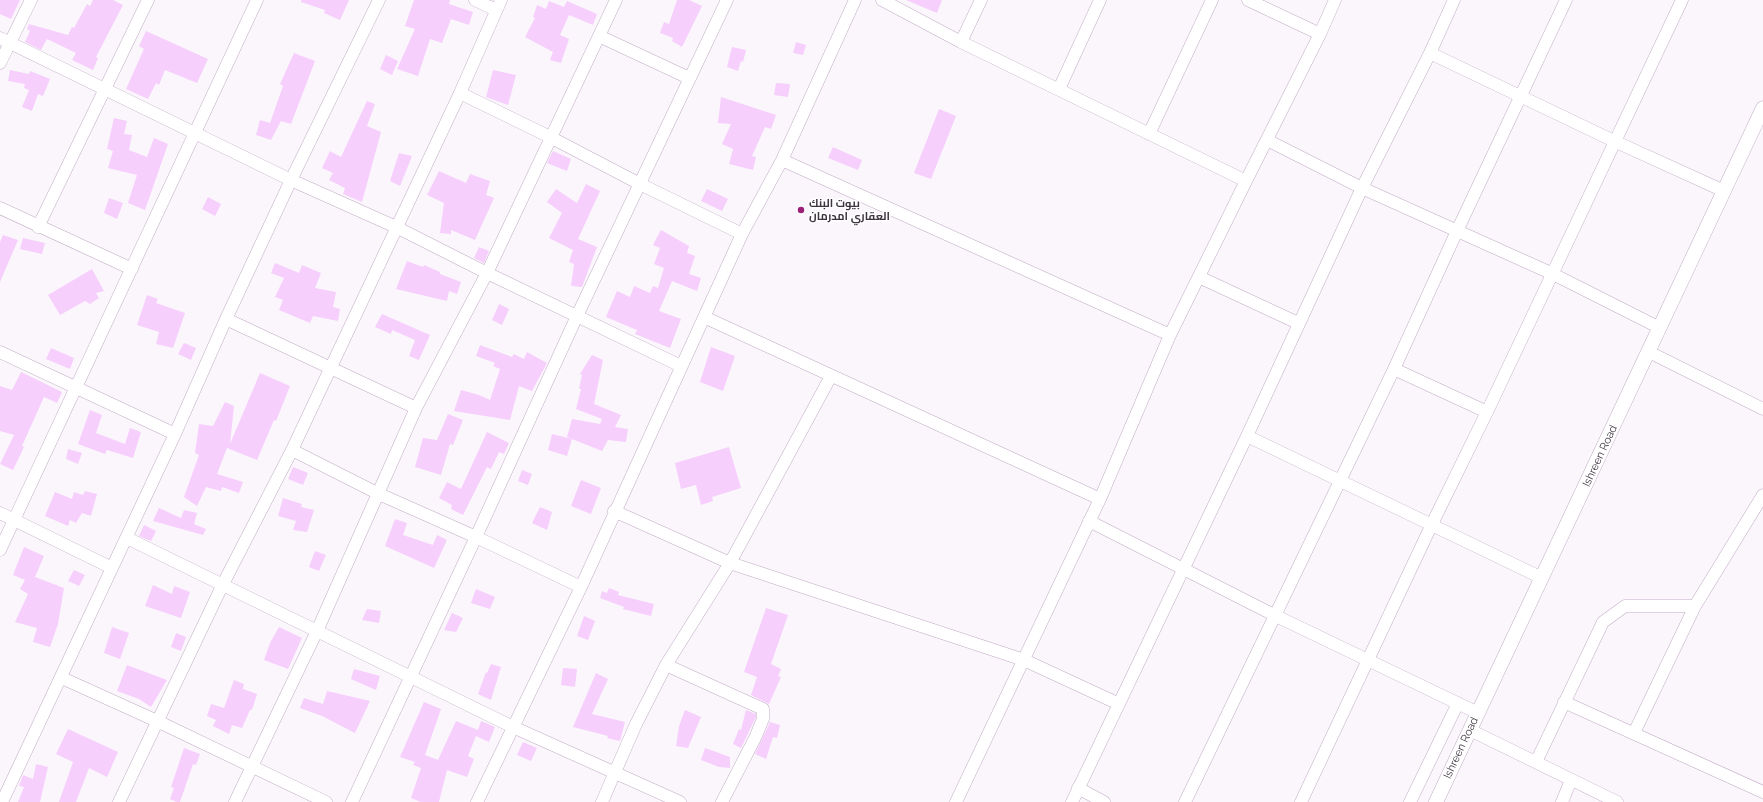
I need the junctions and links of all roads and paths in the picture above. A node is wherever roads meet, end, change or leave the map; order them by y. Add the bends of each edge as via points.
1 (31, 0) edge
2 (148, 0) edge
3 (257, 0) edge
4 (379, 0) edge
5 (474, 0) edge
6 (616, 0) edge
7 (727, 0) edge
8 (855, 0) edge
9 (882, 0) edge
10 (981, 0) edge
11 (1100, 0) edge
12 (1212, 0) edge
13 (1248, 0) edge
14 (1335, 0) edge
15 (1454, 0) edge
16 (1566, 0) edge
17 (1682, 0) edge
18 (499, 5) edge
19 (1320, 34) junction
20 (599, 36) junction
21 (5, 40) edge
22 (961, 42) junction
23 (1430, 53) junction
24 (0, 63) edge
25 (689, 78) junction
26 (105, 89) junction
27 (1059, 89) junction
28 (460, 93) junction
29 (1521, 96) junction
30 (1763, 108) edge
31 (196, 133) junction
32 (1149, 134) junction
33 (550, 137) junction
34 (1267, 140) junction
35 (1614, 141) junction
36 (782, 160) junction
37 (291, 180) junction
38 (1246, 181) junction
39 (640, 184) junction
40 (1362, 188) junction
41 (1724, 191) junction
42 (0, 208) edge
43 (38, 227) junction
44 (396, 227) junction
45 (1457, 231) junction
46 (742, 234) junction
47 (132, 269) junction
48 (487, 274) junction
49 (1553, 274) junction
50 (1200, 277) junction
51 (577, 316) junction
52 (704, 317) junction
53 (226, 319) junction
54 (1298, 323) junction
55 (1660, 328) junction
56 (1170, 336) junction
57 (0, 352) edge
58 (1649, 352) junction
59 (682, 366) junction
60 (331, 368) junction
61 (1394, 369) junction
62 (831, 376) junction
63 (76, 388) junction
64 (416, 408) junction
65 (1763, 409) edge
66 (1487, 412) junction
67 (175, 434) junction
68 (1247, 436) junction
69 (292, 450) junction
70 (1339, 480) junction
71 (379, 494) junction
72 (1763, 495) edge
73 (1100, 499) junction
74 (614, 511) junction
75 (0, 513) edge
76 (16, 520) junction
77 (1089, 521) junction
78 (1432, 524) junction
79 (476, 537) junction
80 (127, 538) junction
81 (0, 550) edge
82 (730, 563) junction
83 (112, 568) junction
84 (1182, 568) junction
85 (1542, 578) junction
86 (223, 584) junction
87 (581, 587) junction
88 (1695, 606) junction
89 (1274, 615) junction
90 (317, 631) junction
91 (1024, 660) junction
92 (1369, 660) junction
93 (666, 664) junction
94 (410, 676) junction
95 (62, 678) junction
96 (1564, 702) junction
97 (1458, 703) junction
98 (1119, 704) junction
99 (1478, 713) junction
100 (158, 721) junction
101 (514, 726) junction
102 (1470, 730) junction
103 (1634, 733) junction
104 (1536, 762) junction
105 (251, 767) junction
106 (616, 773) junction
107 (1572, 780) junction
108 (1078, 788) junction
109 (1763, 792) edge
110 (3, 795) edge
111 (119, 802) edge
112 (235, 802) edge
113 (326, 802) edge
114 (352, 802) edge
115 (477, 802) edge
116 (602, 802) edge
117 (680, 802) edge
118 (722, 802) edge
119 (956, 802) edge
120 (1072, 802) edge
121 (1104, 802) edge
122 (1185, 802) edge
123 (1301, 802) edge
124 (1410, 802) edge
125 (1436, 802) edge
126 (1562, 802) edge
127 (1617, 802) edge

1 - 21 street
2 - 26 street
3 - 31 street
4 - 37 street
5 - 18 street
6 - 20 street
7 - 25 street
8 - 36 street
9 - 22 street
10 - 22 street
11 - 27 street
12 - 32 street
13 - 19 street
14 - 19 street
15 - 23 street
16 - 29 street
17 - 35 street
18 - 28 street
19 - 34 street
20 - 25 street
20 - 33 street
21 - 24 street
21 - 26 street
22 - 27 street
23 - 29 street
23 - 40 street
25 - 39 street
26 - 31 street
26 - 43 street
27 - 32 street
28 - 33 street
28 - 44 street
29 - 35 street
29 - 45 street
30 - 41 street, Ishreen Road
31 - 37 street
31 - 47 street
32 - 38 street
33 - 39 street
33 - 48 street
34 - 38 street
34 - 40 street
35 - 41 street
35 - 49 street
36 - 46 street
36 - 56 street
37 - 44 street
37 - 53 street
38 - 50 street
39 - 46 street
39 - 51 street
40 - 45 street
40 - 54 street
41 - 55 street, Ishreen Road
42 - 43 street
43 - 47 street
44 - 48 street
44 - 60 street
45 - 49 street
45 - 61 street
46 - 52 street
47 - 63 street
48 - 51 street
48 - 64 street
49 - 55 street
49 - 66 street
50 - 54 street
50 - 56 street
51 - 59 street
51 - 79 street
52 - 59 street
52 - 62 street
53 - 60 street
53 - 67 street
54 - 68 street
55 - 58 street, Ishreen Road
56 - 73 street
57 - 63 street
58 - 65 street
58 - 85 street, Ishreen Road
59 - 74 street
60 - 64 street
60 - 69 street
61 - 66 street
61 - 70 street
62 - 73 street
62 - 82 street
63 - 67 street
63 - 76 street
64 - 71 street
66 - 78 street
67 - 80 street
68 - 70 street
68 - 84 street
69 - 71 street
69 - 86 street
70 - 78 street
70 - 89 street
71 - 79 street
71 - 90 street
72 - 88 street
73 - 77 street
74 - 82 street
74 - 87 street
75 - 76 street
76 - 81 street
76 - 83 street
77 - 84 street
77 - 91 street
78 - 85 street
78 - 92 street
79 - 87 street
79 - 94 street
80 - 83 street
80 - 86 street
82 - 91 street
82 - 93 street
83 - 95 street
84 - 89 street
84 - 98 street
85 - 99 street, Ishreen Road
86 - 90 street
86 - 100 street
87 - 101 street
88 - 96 street via 1625,606 1612,615 1603,622
88 - 103 street
89 - 92 street
89 - 122 street
90 - 94 street
90 - 105 street
91 - 98 street
91 - 119 street
92 - 97 street
92 - 123 street
93 - 106 street via 636,724
93 - 118 street via 763,709 763,718
94 - 101 street
94 - 114 street
95 - 100 street
95 - 110 street
96 - 103 street
96 - 104 street
97 - 99 street
97 - 124 street
98 - 108 street
99 - 102 street, Ishreen Road
100 - 105 street
100 - 111 street
101 - 106 street
101 - 115 street
102 - 104 street
102 - 125 street, Ishreen Road
103 - 109 street
104 - 107 street
105 - 112 street
105 - 113 street
106 - 116 street
106 - 117 street
107 - 126 street
107 - 127 street
108 - 120 street
108 - 121 street

